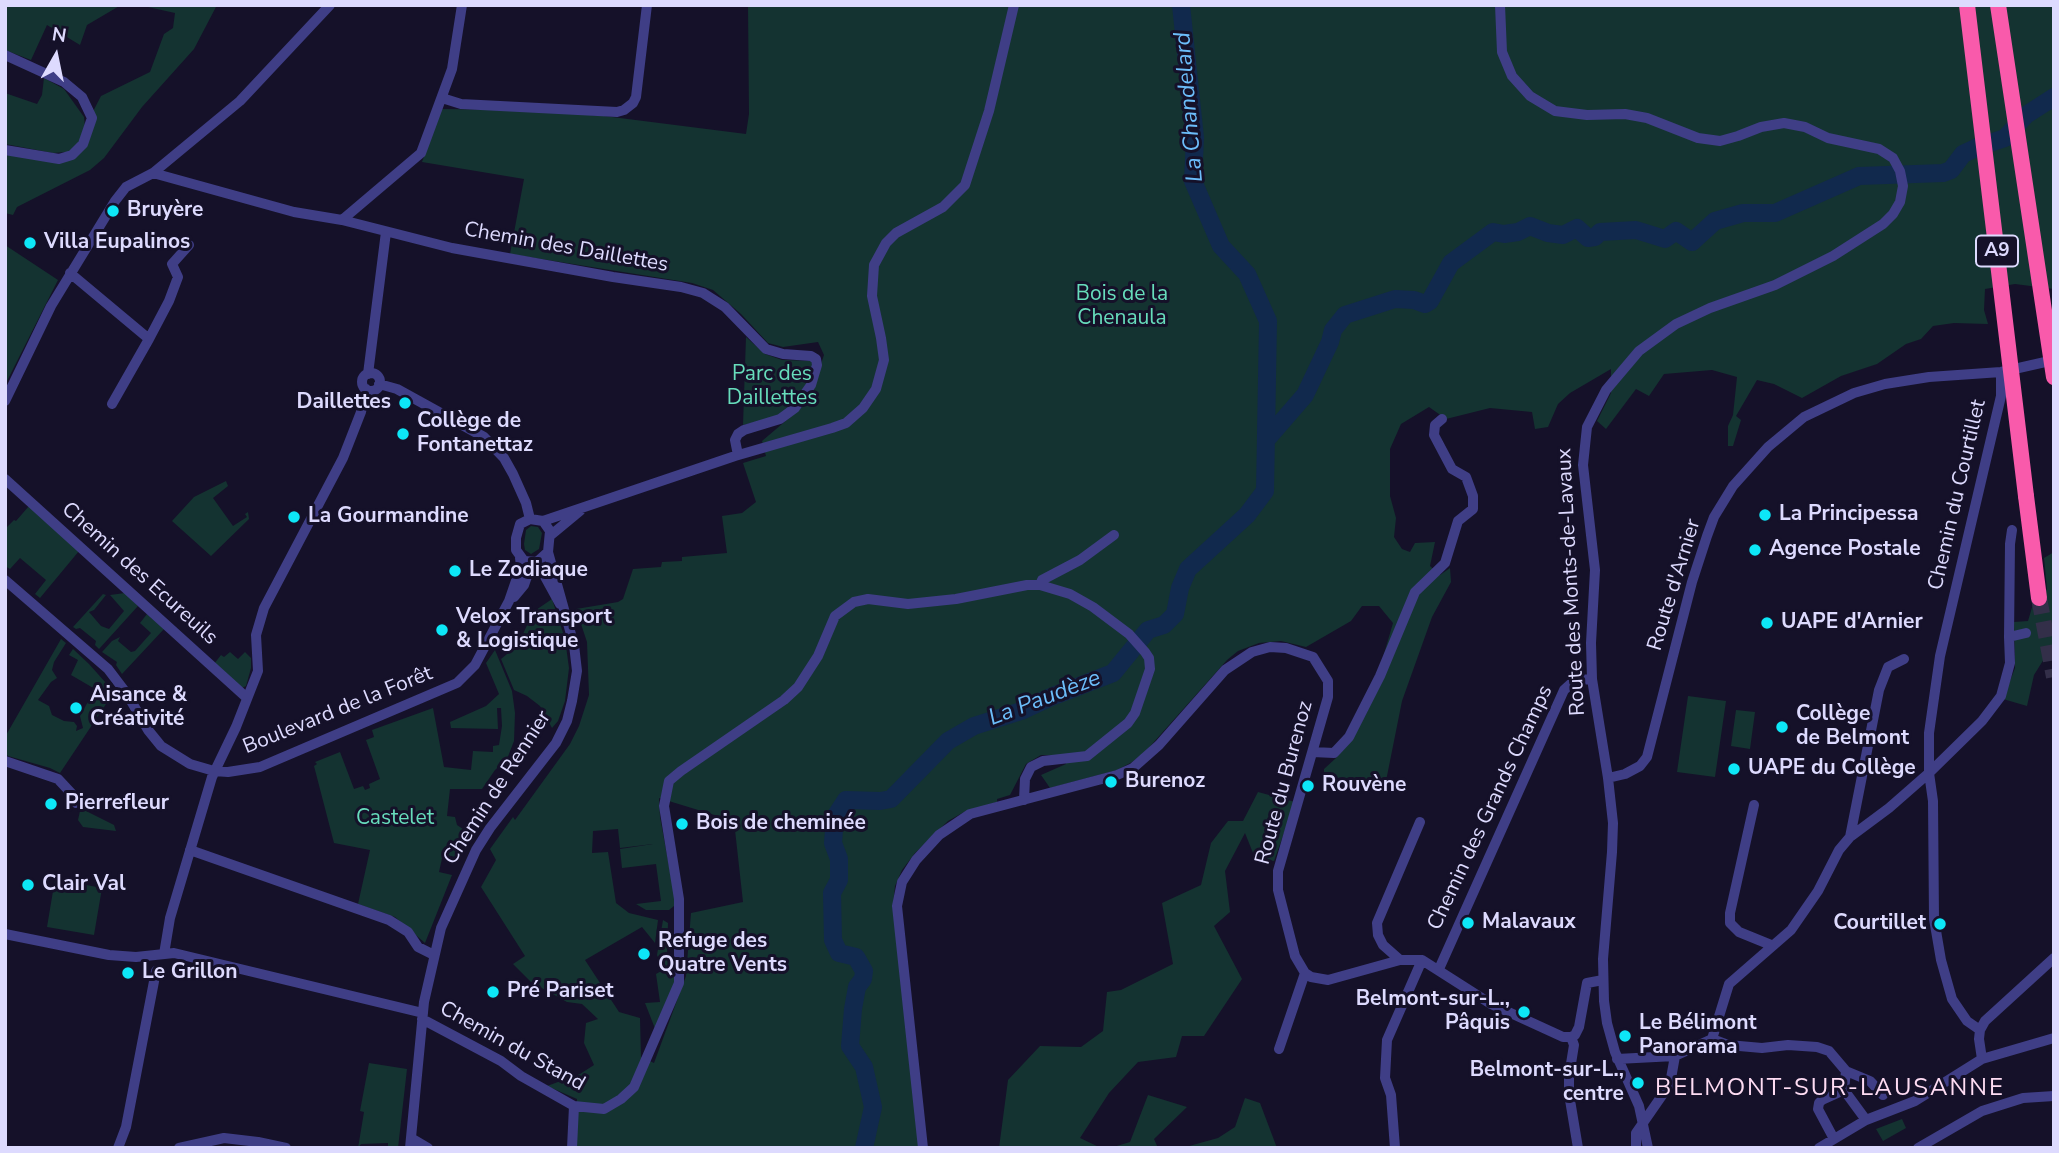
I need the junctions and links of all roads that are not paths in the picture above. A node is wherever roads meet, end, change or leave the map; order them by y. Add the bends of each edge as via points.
1 (330, 5) edge
2 (462, 5) edge
3 (647, 5) edge
4 (1014, 5) edge
5 (1500, 5) edge
6 (1967, 5) edge
7 (1998, 5) edge
8 (5, 55) edge
9 (442, 98) junction
10 (5, 150) edge
11 (153, 173) junction
12 (342, 220) junction
13 (386, 232) junction
14 (189, 245) dead end
15 (70, 273) junction
16 (149, 339) junction
17 (2054, 360) edge
18 (2001, 372) junction
19 (368, 374) junction
20 (2054, 377) edge
21 (379, 384) junction
22 (366, 389) junction
23 (5, 401) edge
24 (112, 404) dead end
25 (1441, 419) dead end
26 (738, 455) junction
27 (5, 479) edge
28 (582, 510) junction
29 (530, 519) junction
30 (542, 521) junction
31 (2012, 530) dead end
32 (551, 535) junction
33 (1114, 535) dead end
34 (548, 552) junction
35 (520, 558) junction
36 (535, 562) junction
37 (5, 580) edge
38 (549, 584) junction
39 (524, 585) junction
40 (1040, 585) junction
41 (2039, 598) tunnel mouth
42 (509, 601) junction
43 (565, 612) junction
44 (2026, 633) dead end
45 (2009, 637) junction
46 (1904, 659) dead end
47 (1592, 679) junction
48 (247, 698) junction
49 (1313, 752) junction
50 (5, 761) edge
51 (214, 771) junction
52 (1929, 773) junction
53 (1608, 778) junction
54 (1024, 800) junction
55 (76, 803) dead end
56 (1754, 805) dead end
57 (1420, 822) dead end
58 (1850, 837) junction
59 (190, 850) junction
60 (5, 934) edge
61 (1771, 945) junction
62 (164, 954) junction
63 (434, 955) junction
64 (2054, 958) edge
65 (1400, 960) junction
66 (1422, 960) junction
67 (1439, 969) junction
68 (156, 971) dead end
69 (1306, 974) junction
70 (1603, 980) junction
71 (422, 1016) junction
72 (1980, 1030) junction
73 (1571, 1037) junction
74 (2054, 1038) edge
75 (1712, 1039) junction
76 (1279, 1049) dead end
77 (1675, 1056) junction
78 (1618, 1059) junction
79 (1982, 1059) junction
80 (1846, 1071) junction
81 (1844, 1090) junction
82 (1883, 1095) dead end
83 (2054, 1096) edge
84 (574, 1106) junction
85 (1866, 1120) junction
86 (1643, 1122) junction
87 (1834, 1139) junction
88 (238, 1143) edge
89 (410, 1143) edge
90 (118, 1148) edge
91 (179, 1148) edge
92 (286, 1148) edge
93 (428, 1148) edge
94 (572, 1148) edge
95 (923, 1148) edge
96 (1395, 1148) edge
97 (1578, 1148) edge
98 (1636, 1148) edge
99 (1648, 1148) edge
100 (1819, 1148) edge
101 (1918, 1148) edge

1 - 11 street via 240,101
2 - 9 street via 452,69
3 - 9 street via 636,97 624,110 461,104
4 - 26 street via 969,177 953,200 896,233 874,265 871,287 884,360 870,400 846,423
5 - 47 street, Route des Monts-de-Lavaux via 1502,52 1512,76 1530,96 1555,110 1647,118 1698,138 1720,141 1784,123 1805,127 1828,138 1879,149 1893,159 1903,186 1894,214 1883,224 1775,285 1676,324 1639,351 1606,390 1587,427 1583,446 1595,570
6 - 41 highway, A9, bridge
7 - 20 highway, A9, bridge
8 - 10 street via 64,82 82,97 92,118 83,144 72,155 59,159
9 - 12 street via 421,153
11 - 12 street, Chemin des Daillettes via 294,212
11 - 15 street via 126,187
12 - 13 street, Chemin des Daillettes
13 - 19 street
13 - 26 street, Chemin des Daillettes via 495,257 693,289 725,307 766,349 816,359 806,396 789,414 741,432 735,440
14 - 16 street via 172,264 178,277
15 - 16 street
15 - 23 street
16 - 24 street
17 - 18 street, Route d'Arnier
18 - 52 street, Chemin du Courtillet via 2001,396 1934,692
18 - 53 street, Route d'Arnier via 1929,377 1854,393 1804,417 1760,455 1714,517 1692,582 1647,757 1640,766
19 - 21 street via 377,376
19 - 22 street via 363,379
21 - 22 street via 374,390
21 - 29 street via 397,389 484,437 513,474
22 - 48 street via 343,458 267,601 256,635 258,671
25 - 49 street via 1434,435 1452,469 1466,477 1473,509 1458,521 1445,563 1415,592 1349,737 1334,753
26 - 28 street
27 - 48 street, Chemin des Ecureuils
28 - 30 street
28 - 32 street
29 - 30 street
29 - 35 street via 520,524 516,538
30 - 32 street
31 - 45 street
32 - 34 street
33 - 40 street
34 - 36 street
34 - 43 street, Chemin de Rennier
35 - 36 street
35 - 42 street, Boulevard de la Forêt
36 - 38 street, Chemin de Rennier
36 - 39 street, Boulevard de la Forêt
37 - 51 street, Boulevard de la Forêt via 108,670 161,746 190,764
38 - 39 street via 536,580
38 - 43 street, Chemin de Rennier
39 - 42 street, Boulevard de la Forêt
40 - 54 street, Chemin du Stand via 1070,594 1129,634 1149,658 1150,669 1128,723 1087,756 1043,761 1031,767
40 - 84 street, Chemin du Stand via 908,604 868,599 854,602 835,615 818,656 798,687 668,781 664,806 679,898 680,983 634,1087 604,1109
42 - 51 street, Boulevard de la Forêt via 475,665 457,683 260,767
43 - 63 street, Chemin de Rennier via 577,671 566,721 547,755 476,850
44 - 45 street
45 - 52 street via 2010,663 2001,695 1982,721
46 - 58 street via 1888,667 1879,690
47 - 53 street, Route des Monts-de-Lavaux
47 - 67 street, Chemin des Grands Champs via 1575,680 1564,690
48 - 51 street
49 - 54 street, Route du Burenoz via 1328,681 1313,657 1270,647 1252,652 1225,670 1133,768
49 - 69 street, Route du Burenoz via 1278,871 1278,890 1295,956
50 - 55 street via 58,779
51 - 59 street
52 - 58 street
52 - 72 street, Chemin du Courtillet via 1934,800 1934,919 1941,960 1952,999 1967,1021
53 - 70 street, Route des Monts-de-Lavaux via 1613,823
54 - 95 street, Route du Burenoz via 953,823 916,860 902,882 897,906
56 - 61 street via 1730,923 1739,932
57 - 65 street via 1377,923 1383,945
58 - 61 street via 1791,930
59 - 62 street
59 - 63 street via 389,920 408,932 418,947
60 - 62 street, Chemin du Stand via 109,955
61 - 75 street via 1729,984
62 - 71 street, Chemin du Stand
63 - 71 street, Chemin de Rennier
64 - 72 street
65 - 66 street
65 - 69 street via 1328,980
66 - 67 street
66 - 96 street via 1387,1040 1385,1078 1391,1095
67 - 73 street via 1491,1004
68 - 90 street via 127,1127
69 - 76 street
70 - 73 street via 1587,983 1579,1027
70 - 78 street, Route des Monts-de-Lavaux via 1607,1023
71 - 84 street, Chemin du Stand
71 - 89 street, Chemin de Rennier
72 - 79 street
73 - 97 street via 1569,1094
74 - 79 street
75 - 77 street
75 - 80 street via 1762,1048 1817,1047 1829,1051
77 - 78 street
77 - 86 street via 1670,1084
78 - 86 street, Route des Monts-de-Lavaux
79 - 85 street via 1915,1101
80 - 81 street
80 - 82 street via 1870,1081
81 - 85 street
81 - 87 street via 1819,1103
83 - 101 street via 2023,1098 1982,1111
84 - 94 street
85 - 87 street
86 - 98 street via 1636,1133
86 - 99 street, Route des Monts-de-Lavaux
87 - 100 street
88 - 91 street via 224,1139
88 - 92 street
89 - 93 street

